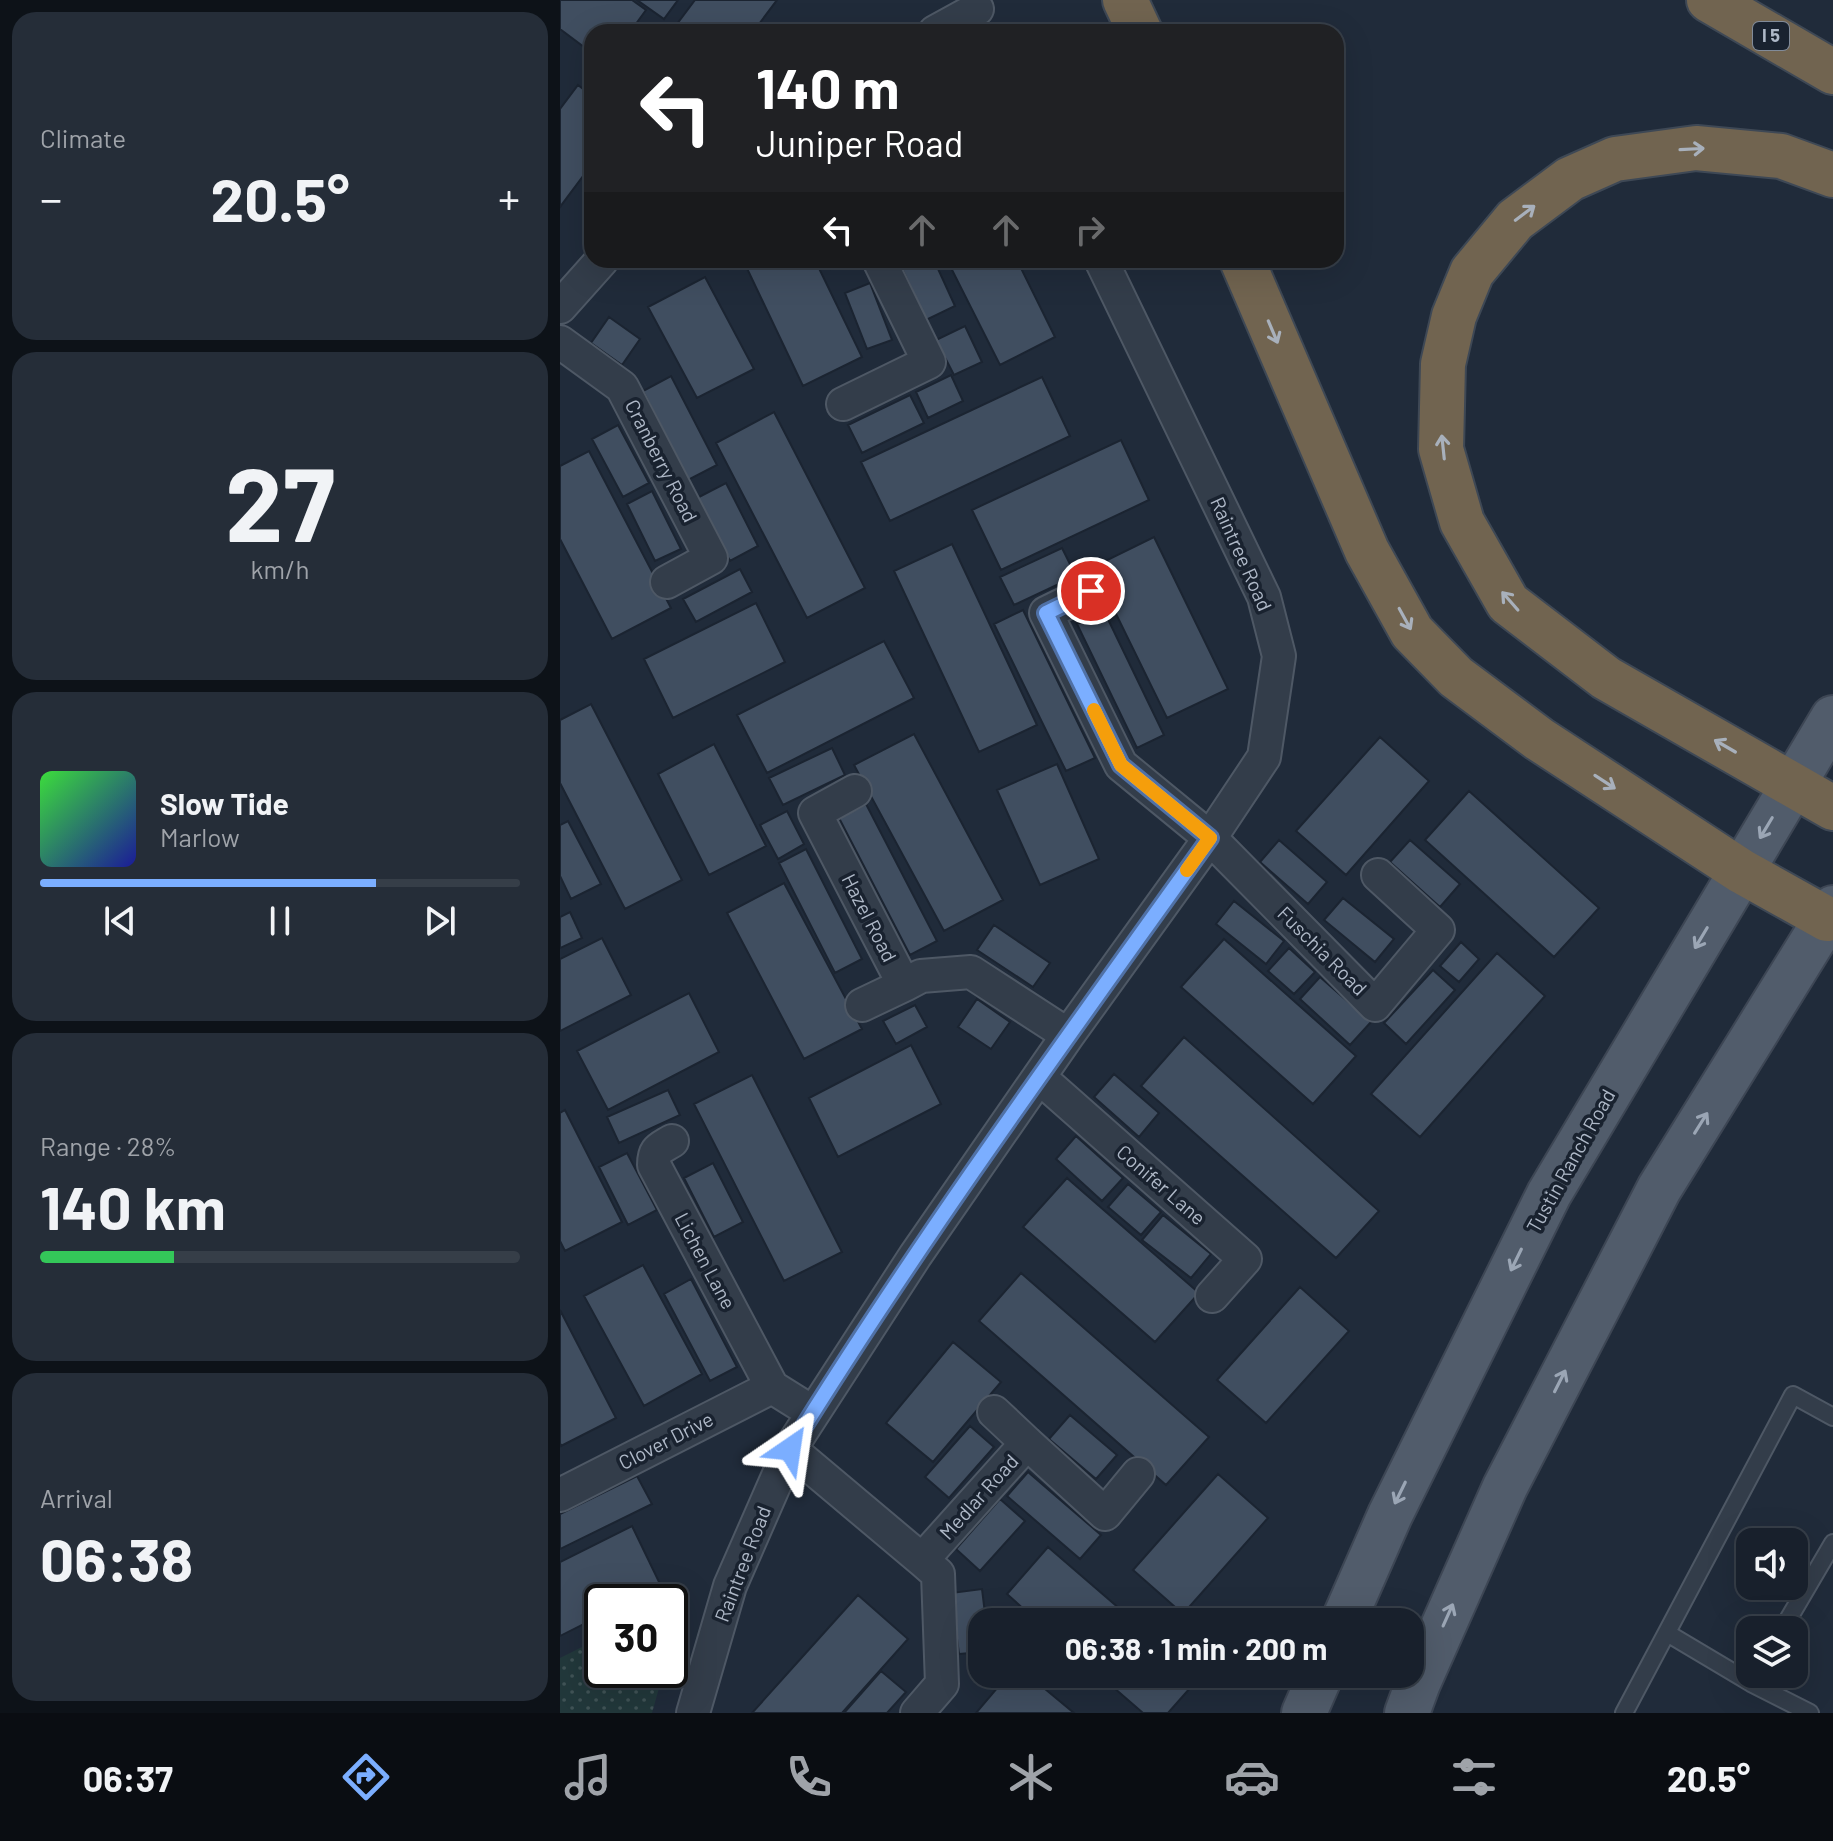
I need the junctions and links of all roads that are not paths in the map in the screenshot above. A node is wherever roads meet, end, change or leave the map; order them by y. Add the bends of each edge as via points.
1 (1125, 0) edge
2 (1709, 0) edge
3 (979, 14) edge
4 (955, 24) edge
5 (1136, 24) edge
6 (1833, 72) edge
7 (1833, 175) edge
8 (595, 268) edge
9 (883, 268) edge
10 (1105, 268) edge
11 (1245, 268) edge
12 (560, 307) edge
13 (560, 342) edge
14 (843, 404) dead end
15 (667, 582) dead end
16 (1091, 591) dead end
17 (1833, 718) edge
18 (1792, 785) junction
19 (855, 791) dead end
20 (1833, 808) edge
21 (1210, 838) junction
22 (1741, 871) junction
23 (1378, 875) dead end
24 (1830, 914) edge
25 (904, 985) junction
26 (862, 1005) dead end
27 (1068, 1035) junction
28 (1039, 1077) junction
29 (672, 1141) dead end
30 (1212, 1296) dead end
31 (772, 1387) junction
32 (812, 1412) junction
33 (994, 1412) dead end
34 (1833, 1417) edge
35 (1027, 1443) junction
36 (790, 1449) junction
37 (1138, 1474) dead end
38 (560, 1495) edge
39 (1833, 1543) edge
40 (922, 1560) junction
41 (1349, 1608) edge
42 (1790, 1616) edge
43 (1667, 1633) junction
44 (1736, 1669) edge
45 (1315, 1688) edge
46 (1770, 1688) edge
47 (693, 1713) edge
48 (917, 1713) edge
49 (1304, 1713) edge
50 (1407, 1713) edge
51 (1624, 1713) edge
52 (1810, 1713) edge

1 - 5 highway
2 - 6 highway, I 5
3 - 4 street
18 -> 7 highway via 1606,678 1508,603 1462,522 1441,449 1443,364 1472,272 1515,220 1570,179 1615,159 1696,148 1781,156
8 - 12 street
9 - 14 street via 929,362
10 - 21 street, Raintree Road via 1264,597 1279,656 1264,757
11 -> 22 highway via 1367,551 1412,632 1456,677 1539,739
13 - 15 street, Cranberry Road via 622,387 711,558
16 - 21 street via 1046,613 1121,765
17 - 18 main road, Tustin Ranch Road
18 - 20 highway
18 -> 22 main road, Tustin Ranch Road
19 - 25 street, Hazel Road via 815,813
21 - 23 street, Fuschia Road via 1375,1005 1438,930
21 - 27 street, Raintree Road
22 - 24 highway
22 -> 41 main road, Tustin Ranch Road via 1549,1194
50 -> 24 main road via 1505,1487 1659,1189
25 - 26 street
25 - 27 street, Hazel Road via 921,976 971,972
27 - 28 street, Raintree Road
28 - 30 street, Conifer Lane via 1245,1259
28 - 32 street, Raintree Road
29 - 31 street, Lichen Lane via 654,1154 654,1165
31 - 32 street
31 - 38 street, Clover Drive
32 - 36 street, Raintree Road
33 - 35 street
34 - 43 lane via 1793,1395
35 - 37 street, Medlar Road via 1105,1514
35 - 40 street, Medlar Road
36 - 40 street
36 - 47 street, Raintree Road via 730,1586
39 - 42 lane
40 - 48 street via 938,1574 942,1684
43 - 44 lane
43 - 51 lane
45 - 49 main road
46 - 52 lane

